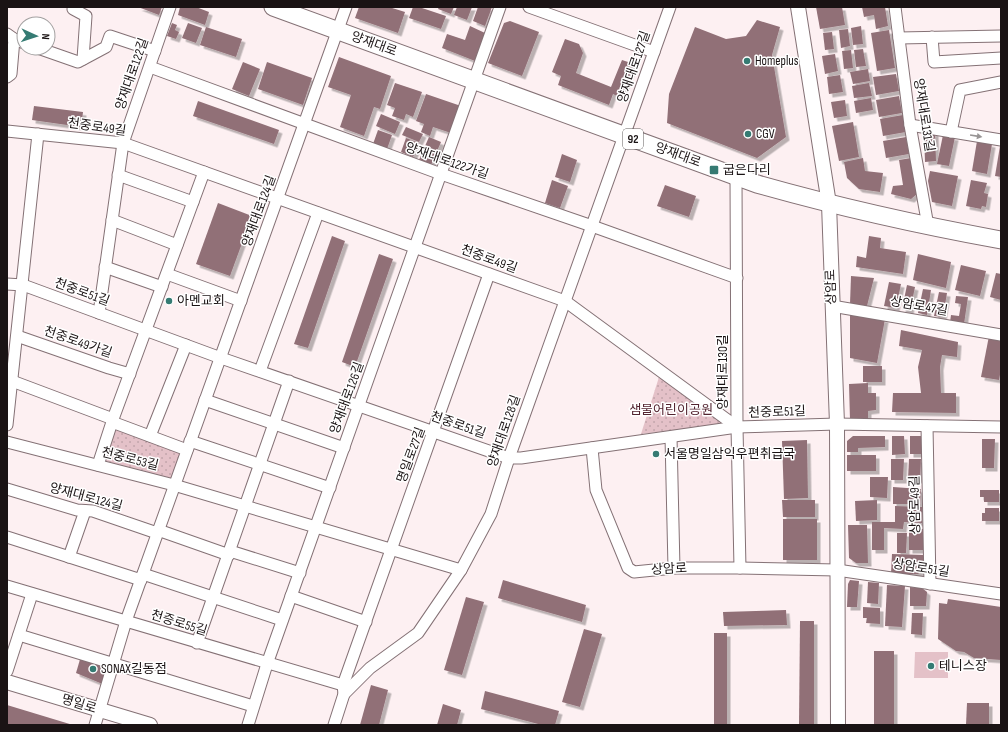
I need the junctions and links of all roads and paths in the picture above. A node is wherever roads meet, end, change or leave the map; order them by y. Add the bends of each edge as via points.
1 (74, 7) edge
2 (170, 7) edge
3 (274, 7) edge
4 (346, 7) edge
5 (500, 7) edge
6 (529, 7) edge
7 (670, 7) edge
8 (798, 7) edge
9 (895, 7) edge
10 (337, 30) junction
11 (1001, 36) edge
12 (932, 37) junction
13 (899, 38) junction
14 (15, 39) edge
15 (155, 51) junction
16 (654, 52) junction
17 (56, 54) edge
18 (1001, 58) edge
19 (83, 59) junction
20 (150, 67) junction
21 (7, 78) edge
22 (474, 80) junction
23 (1001, 82) edge
24 (304, 124) junction
25 (910, 125) junction
26 (7, 131) edge
27 (951, 132) junction
28 (38, 134) junction
29 (625, 136) junction
30 (1001, 137) edge
31 (1001, 140) edge
32 (123, 143) junction
33 (204, 172) junction
34 (441, 174) junction
35 (118, 175) junction
36 (736, 176) junction
37 (278, 199) junction
38 (193, 202) junction
39 (829, 204) junction
40 (318, 213) junction
41 (112, 220) junction
42 (592, 226) junction
43 (928, 226) junction
44 (1001, 240) edge
45 (178, 245) junction
46 (415, 248) junction
47 (105, 267) junction
48 (167, 274) junction
49 (489, 274) junction
50 (737, 278) junction
51 (7, 284) edge
52 (23, 285) junction
53 (162, 287) junction
54 (241, 301) junction
55 (565, 301) junction
56 (832, 306) junction
57 (99, 313) junction
58 (147, 331) junction
59 (1001, 335) edge
60 (17, 336) junction
61 (186, 345) junction
62 (221, 358) junction
63 (260, 371) junction
64 (130, 374) junction
65 (289, 381) junction
66 (12, 382) junction
67 (205, 400) junction
68 (359, 405) junction
69 (112, 420) junction
70 (274, 424) junction
71 (837, 424) junction
72 (7, 425) edge
73 (928, 426) junction
74 (737, 427) junction
75 (1001, 427) edge
76 (434, 431) junction
77 (150, 436) junction
78 (671, 437) junction
79 (7, 442) edge
80 (189, 445) junction
81 (344, 448) junction
82 (592, 448) junction
83 (509, 458) junction
84 (261, 464) junction
85 (98, 465) junction
86 (174, 485) junction
87 (330, 488) junction
88 (7, 489) edge
89 (246, 506) junction
90 (85, 511) junction
91 (316, 526) junction
92 (158, 532) junction
93 (7, 537) edge
94 (392, 550) junction
95 (229, 553) junction
96 (69, 557) junction
97 (674, 568) junction
98 (740, 568) junction
99 (461, 570) junction
100 (837, 570) junction
101 (300, 573) junction
102 (142, 577) junction
103 (930, 584) junction
104 (7, 586) edge
105 (32, 594) junction
106 (1001, 594) edge
107 (291, 596) junction
108 (214, 597) junction
109 (282, 620) junction
110 (126, 621) junction
111 (366, 622) junction
112 (19, 634) junction
113 (197, 643) junction
114 (114, 664) junction
115 (267, 664) junction
116 (7, 671) edge
117 (7, 682) edge
118 (344, 689) junction
119 (253, 706) junction
120 (100, 710) junction
121 (95, 725) edge
122 (150, 725) edge
123 (248, 725) edge
124 (334, 725) edge
125 (838, 725) edge

1 - 19 street via 73,9 86,16
2 - 15 street, 양재대로122길
3 - 10 main road, 양재대로 / 92
4 - 10 street, 양재대로124길
5 - 22 street, 양재대로126길
6 - 16 street
7 - 16 street, 양재대로127길
8 - 39 street, 상암로
9 - 13 street, 양재대로131길
10 - 22 main road, 양재대로 / 92
10 - 24 street, 양재대로124길
11 - 12 street
12 - 13 street
12 - 18 street via 934,62
13 - 25 street, 양재대로131길
14 - 21 street via 11,74
15 - 19 street via 110,36 106,47
15 - 20 street, 양재대로122길
16 - 29 street, 양재대로127길
17 - 19 street via 78,62
20 - 24 street, 양재대로122가길
20 - 32 street, 양재대로122길
22 - 29 main road, 양재대로 / 92
22 - 34 street, 양재대로126길
23 - 27 street via 960,90
24 - 34 street, 양재대로122가길
24 - 37 street, 양재대로124길
25 - 27 street
25 - 43 street, 양재대로131길
26 - 28 street, 천중로49길
27 -> 31 street
28 - 32 street, 천중로49길
28 - 52 street
29 - 36 main road, 양재대로 / 92
29 - 42 street, 양재대로128길
30 - 31 street
32 - 33 street, 천중로49길
32 - 35 street, 양재대로122길
33 - 37 street, 천중로49길
33 - 38 street
34 - 42 street, 양재대로122가길
34 - 46 street, 양재대로126길
35 - 38 street
35 - 41 street, 양재대로122길
36 - 39 main road, 양재대로 / 92
36 - 50 street, 양재대로130길
37 - 40 street, 천중로49길
37 - 54 street, 양재대로124길
38 - 45 street
39 - 43 main road, 양재대로 / 92
39 - 56 street, 상암로
40 - 46 street, 천중로49길
40 - 63 street
41 - 45 street
41 - 47 street, 양재대로122길
42 - 50 street, 양재대로122가길
42 - 55 street, 양재대로128길
43 - 44 main road, 양재대로 / 92
45 - 48 street
46 - 49 street, 천중로49길
46 - 68 street, 양재대로126길
47 - 53 street
47 - 57 street, 양재대로122길
48 - 53 street
48 - 54 street
49 - 55 street, 천중로49길
49 - 76 street, 명일로27길
50 - 74 street, 양재대로130길
51 - 52 street, 천중로51길
52 - 57 street, 천중로51길
52 - 60 street
53 - 58 street
54 - 62 street, 양재대로124길
55 - 74 street, 천중로49길
55 - 83 street, 양재대로128길
56 - 59 street, 상암로47길
56 - 71 street, 상암로
57 - 58 street, 천중로51길
58 - 61 street, 천중로51길
58 - 64 street
60 - 64 street, 천중로49가길
60 - 66 street
61 - 62 street, 천중로51길
61 - 77 street
62 - 63 street, 천중로51길
62 - 67 street, 양재대로124길
63 - 65 street, 천중로51길
64 - 69 street
65 - 68 street, 천중로51길
65 - 70 street
66 - 69 street
66 - 72 street
67 - 70 street
67 - 80 street, 양재대로124길
68 - 76 street, 천중로51길
68 - 81 street, 양재대로126길
69 - 77 street
69 - 85 street
70 - 81 street
70 - 84 street
71 - 73 street
71 - 74 street, 천중로51길
71 - 100 street, 상암로
73 - 75 street
73 - 103 street, 상암로49길
74 - 78 street, 천중로51길
74 - 98 street, 양재대로130길
76 - 83 street, 천중로51길
76 - 94 street, 명일로27길
77 - 80 street
78 - 82 street, 천중로51길
78 - 97 street
79 - 85 street, 천중로53길
80 - 84 street
80 - 86 street, 양재대로124길
81 - 87 street, 양재대로126길
82 - 83 street, 천중로51길
82 - 97 street, 상암로 via 596,490 628,568 634,572
83 - 99 street, 양재대로128길 via 491,514
84 - 87 street
84 - 89 street
85 - 86 street, 천중로53길
86 - 89 street, 천중로53길
86 - 92 street, 양재대로124길
87 - 91 street, 양재대로126길
88 - 90 street, 양재대로124길
89 - 91 street, 천중로53길
89 - 95 street
90 - 92 street, 양재대로124길 via 93,511
90 - 96 street
91 - 94 street, 천중로53길
91 - 101 street, 양재대로126길
92 - 95 street, 양재대로124길
92 - 102 street, 양재대로124길
93 - 96 street
94 - 99 street, 천중로53길
94 - 111 street, 명일로27길
95 - 101 street, 양재대로124길
95 - 108 street
96 - 102 street
97 - 98 street, 상암로
98 - 100 street, 상암로
99 - 118 street, 양재대로128길 via 418,633
100 - 103 street, 상암로51길
100 - 125 street, 상암로
101 - 107 street, 양재대로126길
102 - 108 street
102 - 110 street, 양재대로124길
103 - 106 street, 상암로51길
104 - 105 street, 천중로55길
105 - 110 street, 천중로55길
105 - 112 street
107 - 109 street, 양재대로126길
107 - 111 street
108 - 109 street
108 - 113 street
109 - 115 street, 양재대로126길
110 - 113 street, 천중로55길
110 - 114 street, 양재대로124길
111 - 118 street, 명일로27길
112 - 114 street
112 - 116 street
113 - 115 street, 천중로55길
114 - 119 street
114 - 120 street, 양재대로124길
115 - 118 street, 천중로55길
115 - 119 street, 양재대로126길
117 - 120 street, 명일로
118 - 124 street, 명일로27길
119 - 123 street, 양재대로126길
120 - 121 street, 양재대로124길
120 - 122 street, 명일로

